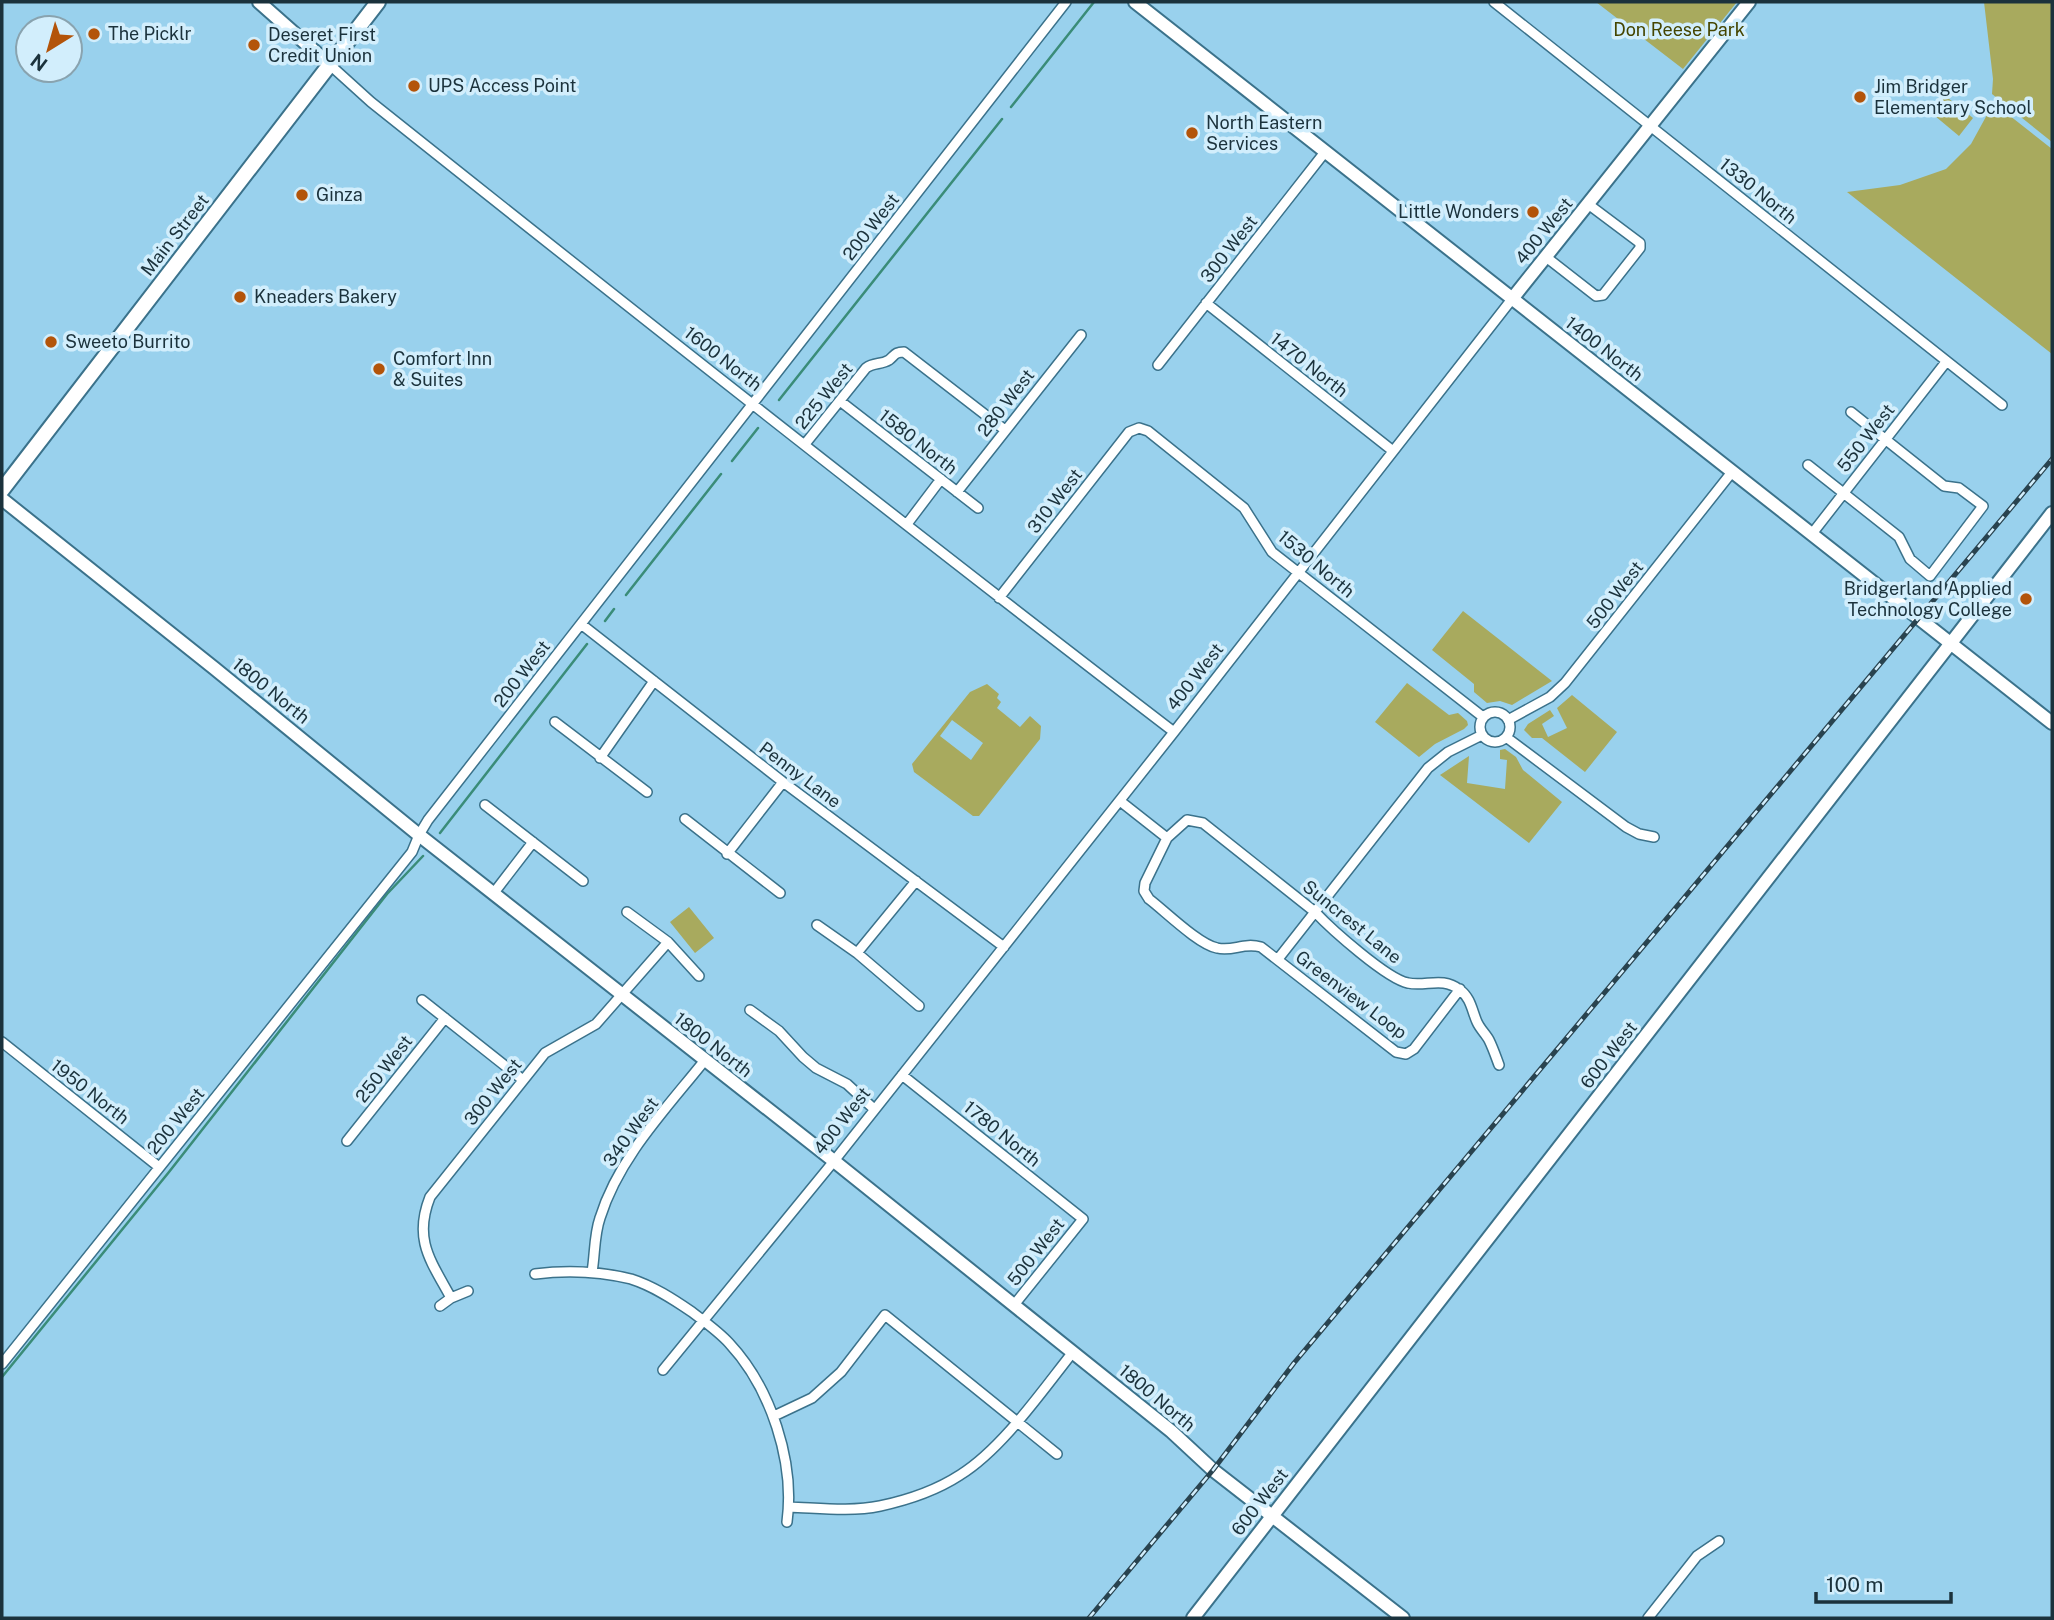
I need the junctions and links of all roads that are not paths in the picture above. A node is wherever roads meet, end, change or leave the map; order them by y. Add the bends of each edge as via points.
1 (259, 2) edge
2 (378, 2) edge
3 (1066, 2) edge
4 (1135, 2) edge
5 (1494, 2) edge
6 (1749, 2) edge
7 (328, 64) junction
8 (1651, 126) junction
9 (1325, 152) junction
10 (1588, 204) junction
11 (1546, 257) junction
12 (1512, 299) junction
13 (1206, 303) junction
14 (1080, 334) dead end
15 (1946, 362) junction
16 (1158, 365) dead end
17 (840, 401) junction
18 (753, 405) junction
19 (2002, 405) dead end
20 (1851, 411) dead end
21 (1139, 428) joint
22 (1005, 430) junction
23 (1886, 438) junction
24 (805, 444) junction
25 (1393, 451) junction
26 (1808, 464) dead end
27 (1732, 472) junction
28 (941, 479) junction
29 (2, 490) edge
30 (957, 492) junction
31 (1844, 492) junction
32 (2, 499) edge
33 (978, 508) dead end
34 (2052, 513) edge
35 (907, 524) junction
36 (1811, 535) junction
37 (1299, 573) junction
38 (999, 598) junction
39 (581, 624) junction
40 (1951, 645) junction
41 (654, 681) junction
42 (1483, 717) junction
43 (1508, 720) junction
44 (555, 722) dead end
45 (2052, 723) edge
46 (1174, 733) junction
47 (1482, 735) junction
48 (1506, 737) junction
49 (600, 758) junction
50 (783, 782) junction
51 (647, 792) dead end
52 (1120, 801) junction
53 (485, 806) dead end
54 (685, 819) dead end
55 (419, 835) junction
56 (1654, 837) dead end
57 (1167, 838) junction
58 (533, 842) junction
59 (727, 853) junction
60 (583, 881) dead end
61 (916, 881) junction
62 (780, 893) dead end
63 (494, 894) junction
64 (627, 912) dead end
65 (1315, 912) junction
66 (817, 925) dead end
67 (668, 942) junction
68 (1004, 947) junction
69 (857, 953) junction
70 (1278, 959) junction
71 (699, 976) dead end
72 (1460, 989) junction
73 (622, 995) junction
74 (422, 1000) dead end
75 (919, 1006) dead end
76 (750, 1010) dead end
77 (444, 1018) junction
78 (2, 1042) edge
79 (705, 1060) junction
80 (1499, 1065) dead end
81 (902, 1075) junction
82 (523, 1080) junction
83 (874, 1109) junction
84 (347, 1140) dead end
85 (834, 1161) junction
86 (159, 1167) junction
87 (1083, 1219) joint
88 (592, 1272) junction
89 (535, 1274) dead end
90 (468, 1291) dead end
91 (451, 1298) junction
92 (1014, 1305) junction
93 (440, 1306) dead end
94 (703, 1320) junction
95 (1073, 1352) junction
96 (2, 1364) edge
97 (663, 1370) dead end
98 (774, 1416) junction
99 (1017, 1422) junction
100 (1057, 1454) dead end
101 (789, 1507) junction
102 (1272, 1515) junction
103 (787, 1522) dead end
104 (1719, 1541) dead end
105 (1193, 1618) edge
106 (1403, 1618) edge
107 (1648, 1618) edge

1 - 7 street, 1600 North
2 - 7 main road, Main Street
3 - 18 street, 200 West
4 - 9 street, 1400 North
5 - 8 street, 1330 North
6 - 8 street, 400 West
7 - 18 street, 1600 North
7 - 29 main road, Main Street
8 - 10 street, 400 West
8 - 15 street, 1330 North
9 - 12 street, 1400 North
9 - 13 street, 300 West
10 - 11 street, 400 West
10 - 11 street via 1640,243 1603,295 1596,296
11 - 12 street, 400 West
12 - 25 street, 400 West
12 - 27 street, 1400 North
13 - 16 street, 300 West
13 - 25 street, 1470 North
14 - 22 street, 280 West
15 - 19 street, 1330 North
15 - 23 street, 550 West
17 - 22 street, 225 West via 870,364 904,352
17 - 24 street, 225 West
17 - 28 street, 1580 North
18 - 24 street, 1600 North
18 - 39 street, 200 West
20 - 23 street
21 - 37 street, 1530 North via 1244,508 1272,552
21 - 38 street, 310 West via 1129,432
22 - 30 street, 280 West
23 - 31 street, 550 West
23 - 31 street via 1944,486 1959,488 1983,506 1930,576 1910,559 1899,537
24 - 35 street, 1600 North
25 - 37 street, 400 West
26 - 31 street
27 - 36 street, 1400 North
27 - 43 street, 500 West via 1565,683 1550,697
28 - 30 street, 1580 North
28 - 35 street
30 - 33 street, 1580 North
31 - 36 street, 550 West
32 - 55 street, 1800 North
34 - 40 street, 600 West
35 - 38 street, 1600 North
36 - 40 street, 1400 North
37 - 42 street, 1530 North
37 - 46 street, 400 West
38 - 46 street, 1600 North
39 - 41 street, Penny Lane
39 - 55 street, 200 West
40 - 45 street, 1400 North
40 - 102 street, 600 West
41 - 49 street
41 - 50 street, Penny Lane
42 - 43 street via 1496,712
42 - 47 street
43 - 48 street
44 - 49 street
46 - 52 street, 400 West
47 - 48 street via 1493,742
47 - 65 street via 1428,768
48 - 56 street via 1626,827
49 - 51 street
50 - 59 street
50 - 61 street, Penny Lane
52 - 57 street
52 - 68 street, 400 West
53 - 58 street
54 - 59 street
55 - 63 street, 1800 North
55 - 86 street, 200 West via 412,852
57 - 65 street, Suncrest Lane via 1187,820 1203,823
57 - 70 street via 1145,883 1149,899 1215,948 1251,944
58 - 60 street
58 - 63 street
59 - 62 street
61 - 68 street, Penny Lane
61 - 69 street
63 - 73 street, 1800 North
64 - 67 street
65 - 70 street
65 - 72 street, Suncrest Lane via 1395,978 1410,984 1448,983
66 - 69 street
67 - 71 street
67 - 73 street, 300 West
68 - 81 street, 400 West
69 - 75 street
70 - 72 street, Greenview Loop via 1396,1052 1406,1054
72 - 80 street
73 - 79 street, 1800 North
73 - 82 street, 300 West via 596,1024 545,1053
74 - 77 street
76 - 83 street via 816,1068 847,1084
77 - 82 street
77 - 84 street, 250 West
78 - 86 street, 1950 North
79 - 85 street, 1800 North
79 - 88 street, 340 West via 633,1150 615,1180 599,1220
81 - 83 street, 400 West
81 - 87 street, 1780 North
82 - 91 street, 300 West via 430,1197 422,1215 428,1256
83 - 85 street, 400 West
85 - 92 street, 1800 North
85 - 94 street, 400 West
86 - 96 street, 200 West
87 - 92 street, 500 West
88 - 89 street
88 - 94 street via 632,1280 670,1296
90 - 91 street
91 - 93 street
92 - 95 street, 1800 North
94 - 97 street, 400 West
94 - 98 street via 754,1374
95 - 99 street
95 - 102 street, 1800 North
98 - 99 street via 811,1398 841,1372 885,1315
98 - 101 street via 785,1461
99 - 100 street
99 - 101 street via 961,1474 921,1494 879,1506
101 - 103 street
102 - 105 street, 600 West
102 - 106 street, 1800 North
104 - 107 street via 1697,1556

